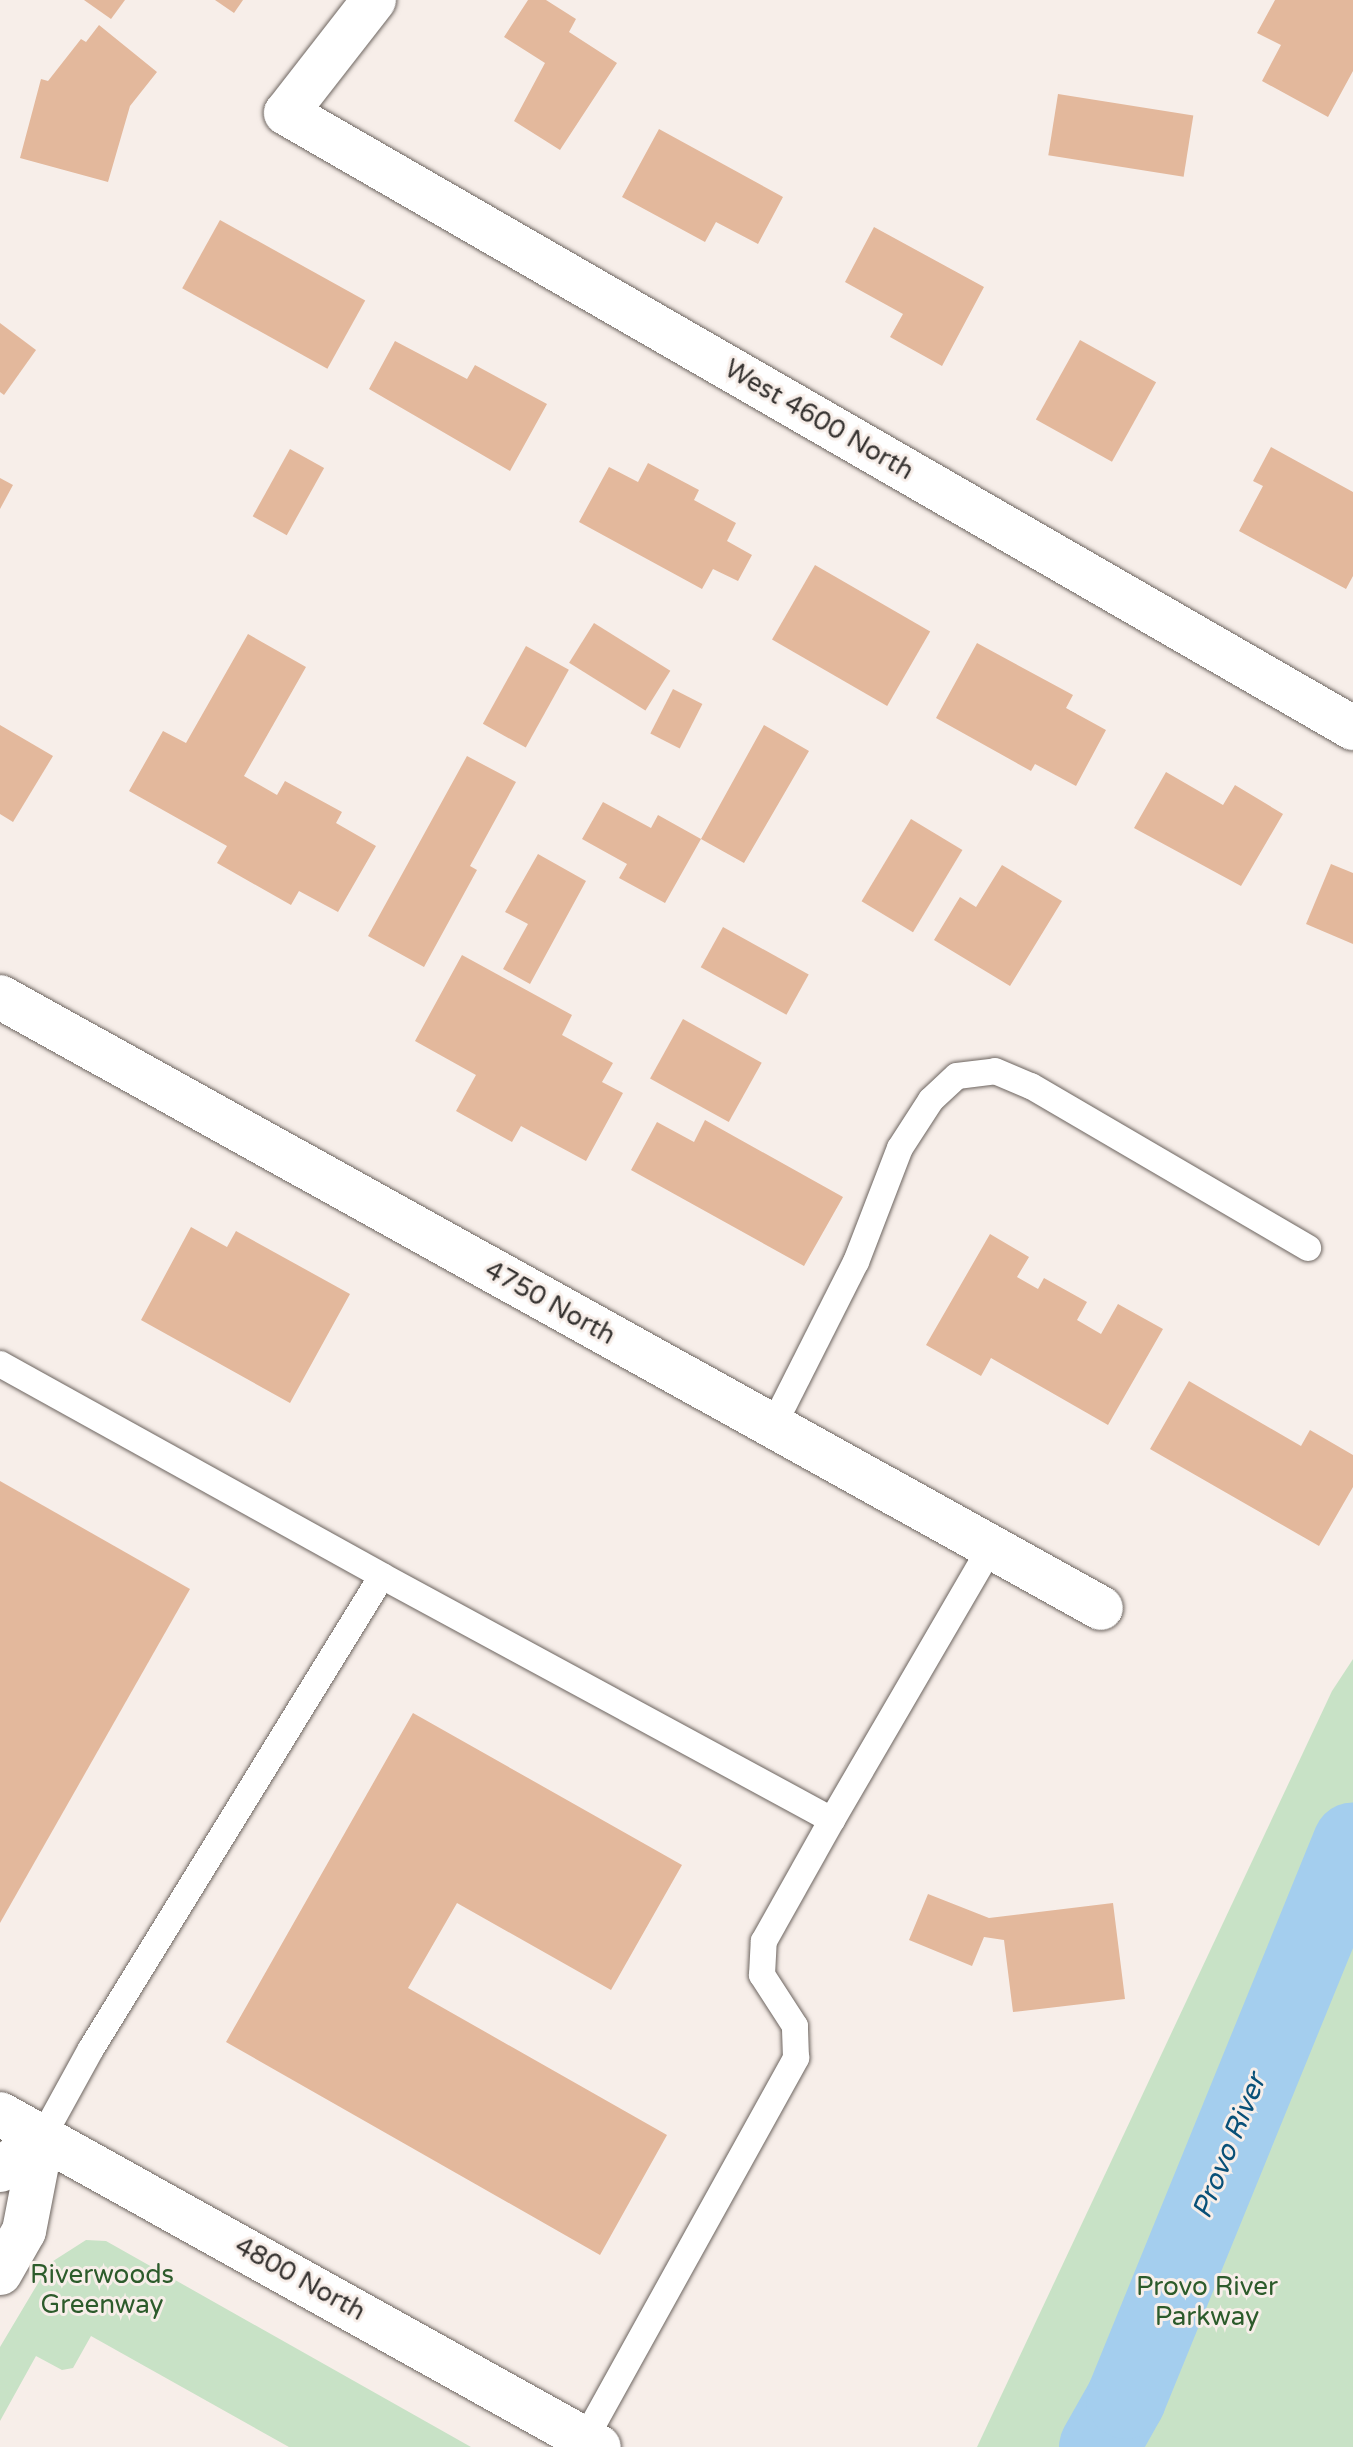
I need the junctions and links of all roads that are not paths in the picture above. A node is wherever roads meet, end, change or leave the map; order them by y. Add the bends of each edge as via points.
1 (374, 0) edge
2 (1353, 728) edge
3 (0, 997) edge
4 (1308, 1248) dead end
5 (0, 1364) edge
6 (773, 1426) junction
7 (991, 1547) junction
8 (382, 1576) junction
9 (1101, 1608) dead end
10 (832, 1820) junction
11 (0, 2114) edge
12 (42, 2138) junction
13 (0, 2170) edge
14 (0, 2273) edge
15 (592, 2443) edge

1 - 2 street, West 4600 North via 286,113
3 - 6 street, 4750 North
4 - 6 lane via 1031,1086 995,1071 957,1076 931,1100 900,1148 856,1262
5 - 8 lane
6 - 7 street, 4750 North
7 - 9 street, 4750 North
7 - 10 lane
8 - 10 lane
8 - 12 lane via 91,2049
10 - 15 lane via 764,1941 762,1975 795,2026 796,2058
11 - 12 street, 4800 North
12 - 13 street
12 - 14 street via 24,2231
12 - 15 street, 4800 North

